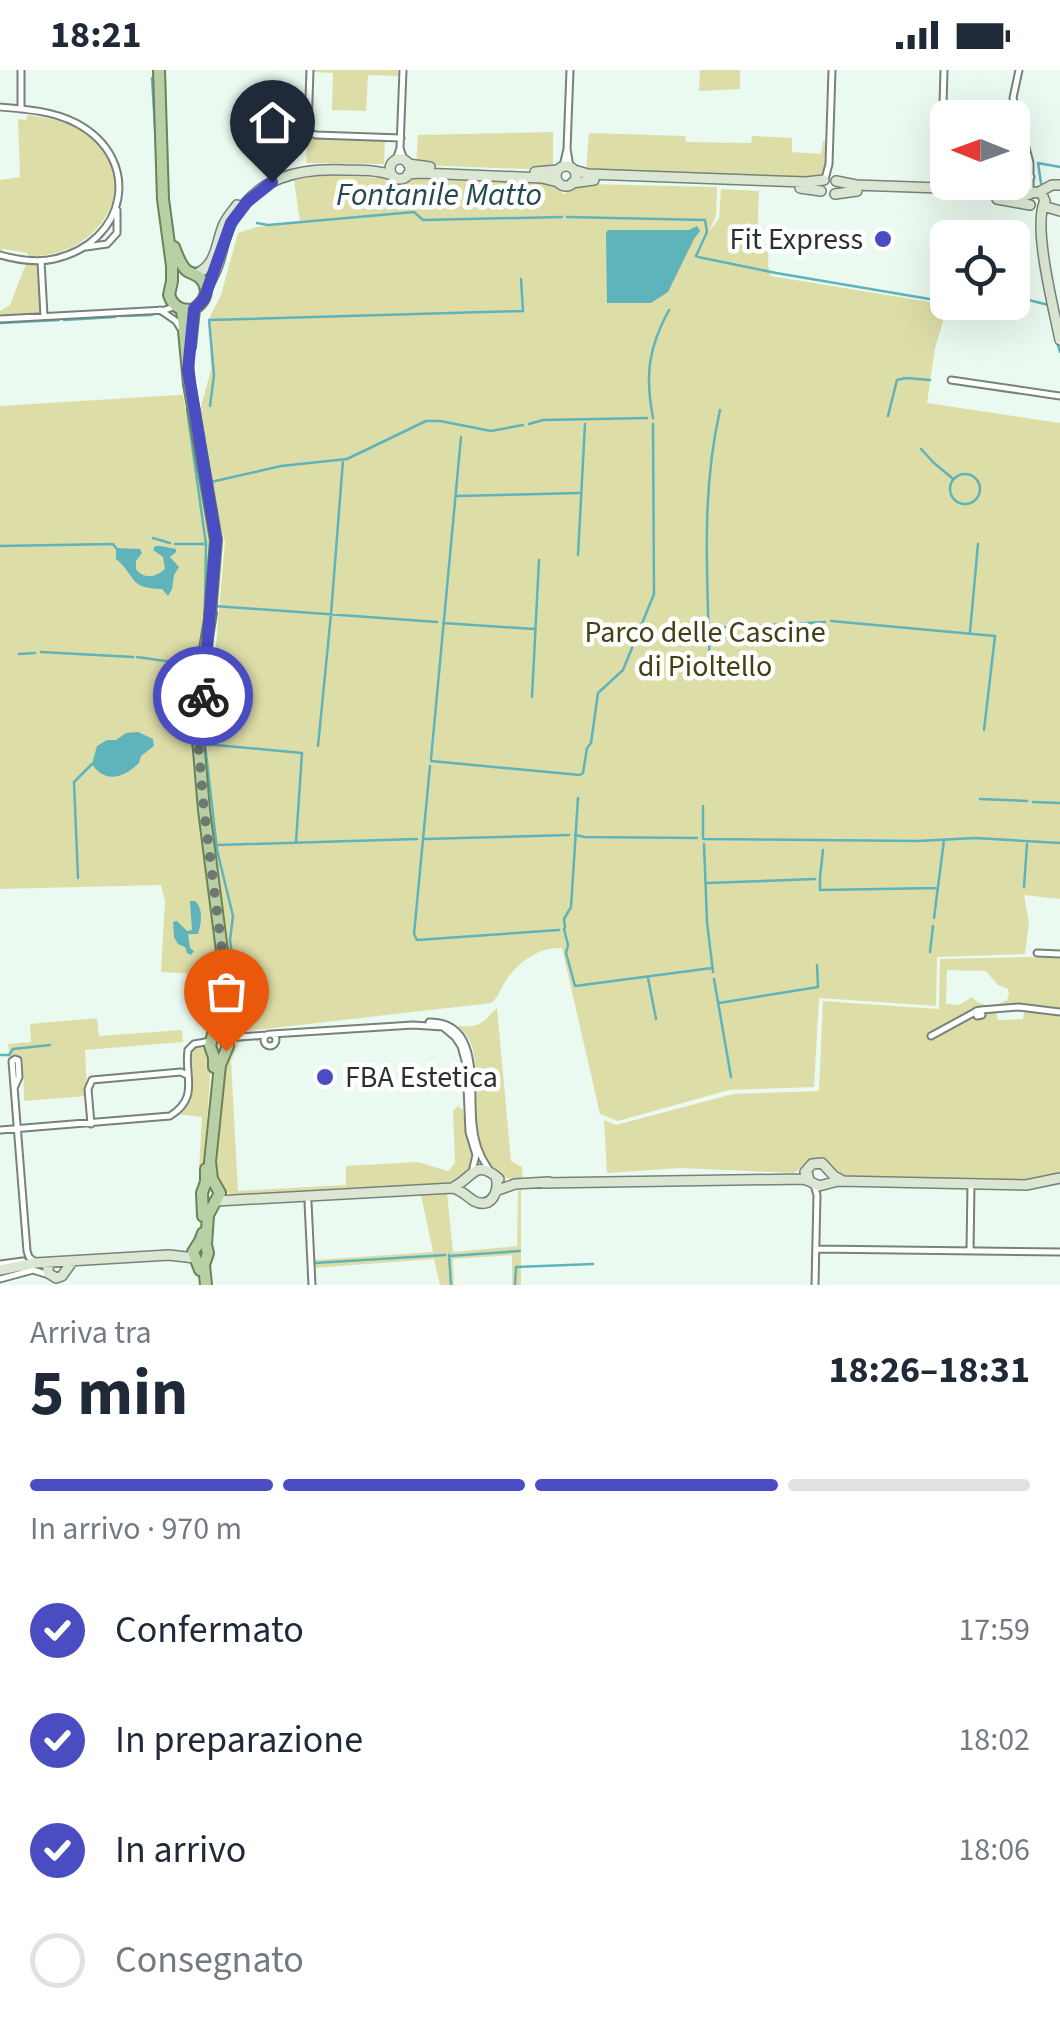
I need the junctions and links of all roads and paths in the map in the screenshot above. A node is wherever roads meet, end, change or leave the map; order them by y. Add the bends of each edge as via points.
1 (20, 70) edge
2 (157, 70) edge
3 (310, 70) edge
4 (404, 70) edge
5 (570, 70) edge
6 (832, 70) edge
7 (944, 70) edge
8 (1019, 70) edge
9 (943, 100) edge
10 (0, 107) edge
11 (21, 109) junction
12 (400, 138) junction
13 (400, 166) junction
14 (566, 168) junction
15 (1031, 176) joint
16 (830, 180) junction
17 (558, 182) junction
18 (572, 183) junction
19 (1058, 185) edge
20 (821, 191) junction
21 (835, 194) junction
22 (1038, 200) junction
23 (117, 205) junction
24 (1060, 209) edge
25 (166, 222) junction
26 (83, 247) junction
27 (0, 255) edge
28 (41, 261) junction
29 (192, 274) junction
30 (172, 280) junction
31 (206, 290) junction
32 (180, 305) junction
33 (157, 310) junction
34 (44, 315) junction
35 (0, 317) edge
36 (184, 334) junction
37 (1060, 340) edge
38 (188, 370) junction
39 (951, 380) dead end
40 (1060, 396) edge
41 (1037, 953) dead end
42 (1060, 954) edge
43 (1060, 1012) edge
44 (413, 1025) junction
45 (931, 1036) dead end
46 (216, 1045) junction
47 (188, 1075) junction
48 (15, 1086) dead end
49 (91, 1124) junction
50 (19, 1129) junction
51 (0, 1130) edge
52 (830, 1170) junction
53 (493, 1174) junction
54 (469, 1176) junction
55 (1060, 1178) edge
56 (845, 1182) junction
57 (816, 1183) junction
58 (515, 1184) junction
59 (972, 1184) junction
60 (453, 1188) junction
61 (498, 1190) junction
62 (212, 1194) junction
63 (467, 1194) junction
64 (310, 1199) junction
65 (816, 1249) junction
66 (970, 1251) junction
67 (1060, 1252) edge
68 (199, 1253) junction
69 (0, 1267) edge
70 (52, 1271) edge
71 (0, 1278) edge
72 (204, 1285) edge
73 (312, 1285) edge
74 (815, 1285) edge

1 - 11 street
2 - 25 main road
3 - 12 street via 310,133
4 - 12 street
5 - 14 street
6 - 16 street
7 - 9 street
8 - 15 street via 1013,100
10 - 11 street
11 - 23 street via 68,119 96,138 116,168
12 - 13 street
13 - 14 street
13 - 17 street
13 - 29 street via 314,163 270,177 236,206 213,260
13 - 31 street via 311,169 268,184 231,223
14 - 16 street
14 - 17 street
14 - 18 street via 576,177
15 - 22 street
16 - 20 street
16 - 21 street
16 - 22 street
17 - 18 street
18 - 20 street
19 - 22 street
20 - 21 street
21 - 22 street
22 - 24 street
22 - 37 street
23 - 26 street
23 - 26 street via 117,232 106,244
25 - 29 main road
25 - 30 main road
26 - 28 street
27 - 28 street
28 - 34 street
29 - 30 main road
29 - 31 main road
30 - 32 main road via 169,289
31 - 32 main road via 203,301
32 - 33 street
32 - 34 street
32 - 36 main road
32 - 38 main road
33 - 34 street
33 - 36 street via 176,320
34 - 35 street
36 - 38 main road
38 - 46 main road via 216,540 198,737 220,940
39 - 40 street
41 - 42 street
43 - 45 street via 1019,1007 979,1013
44 - 46 street via 252,1034
44 - 53 street via 448,1025 466,1044 474,1132
44 - 54 street via 443,1028 464,1051 476,1154
46 - 47 street via 192,1046
46 - 62 main road
47 - 49 street via 188,1098 173,1114
47 - 49 street via 92,1080
48 - 50 street
49 - 50 street
50 - 51 street
50 - 70 street via 27,1251
52 - 56 street
52 - 57 street via 830,1178
52 - 57 street via 811,1165
53 - 54 street via 480,1169
53 - 58 street
53 - 61 street
54 - 60 street
54 - 63 street
55 - 59 street
56 - 57 street
56 - 59 street
57 - 58 street
57 - 65 street
58 - 61 street
59 - 66 street
60 - 63 street
60 - 64 street
61 - 63 street via 484,1202
62 - 64 street
62 - 68 main road
64 - 73 street
65 - 66 street
65 - 74 street
66 - 67 street
68 - 70 street via 74,1261
68 - 72 main road
69 - 70 street
70 - 71 street

